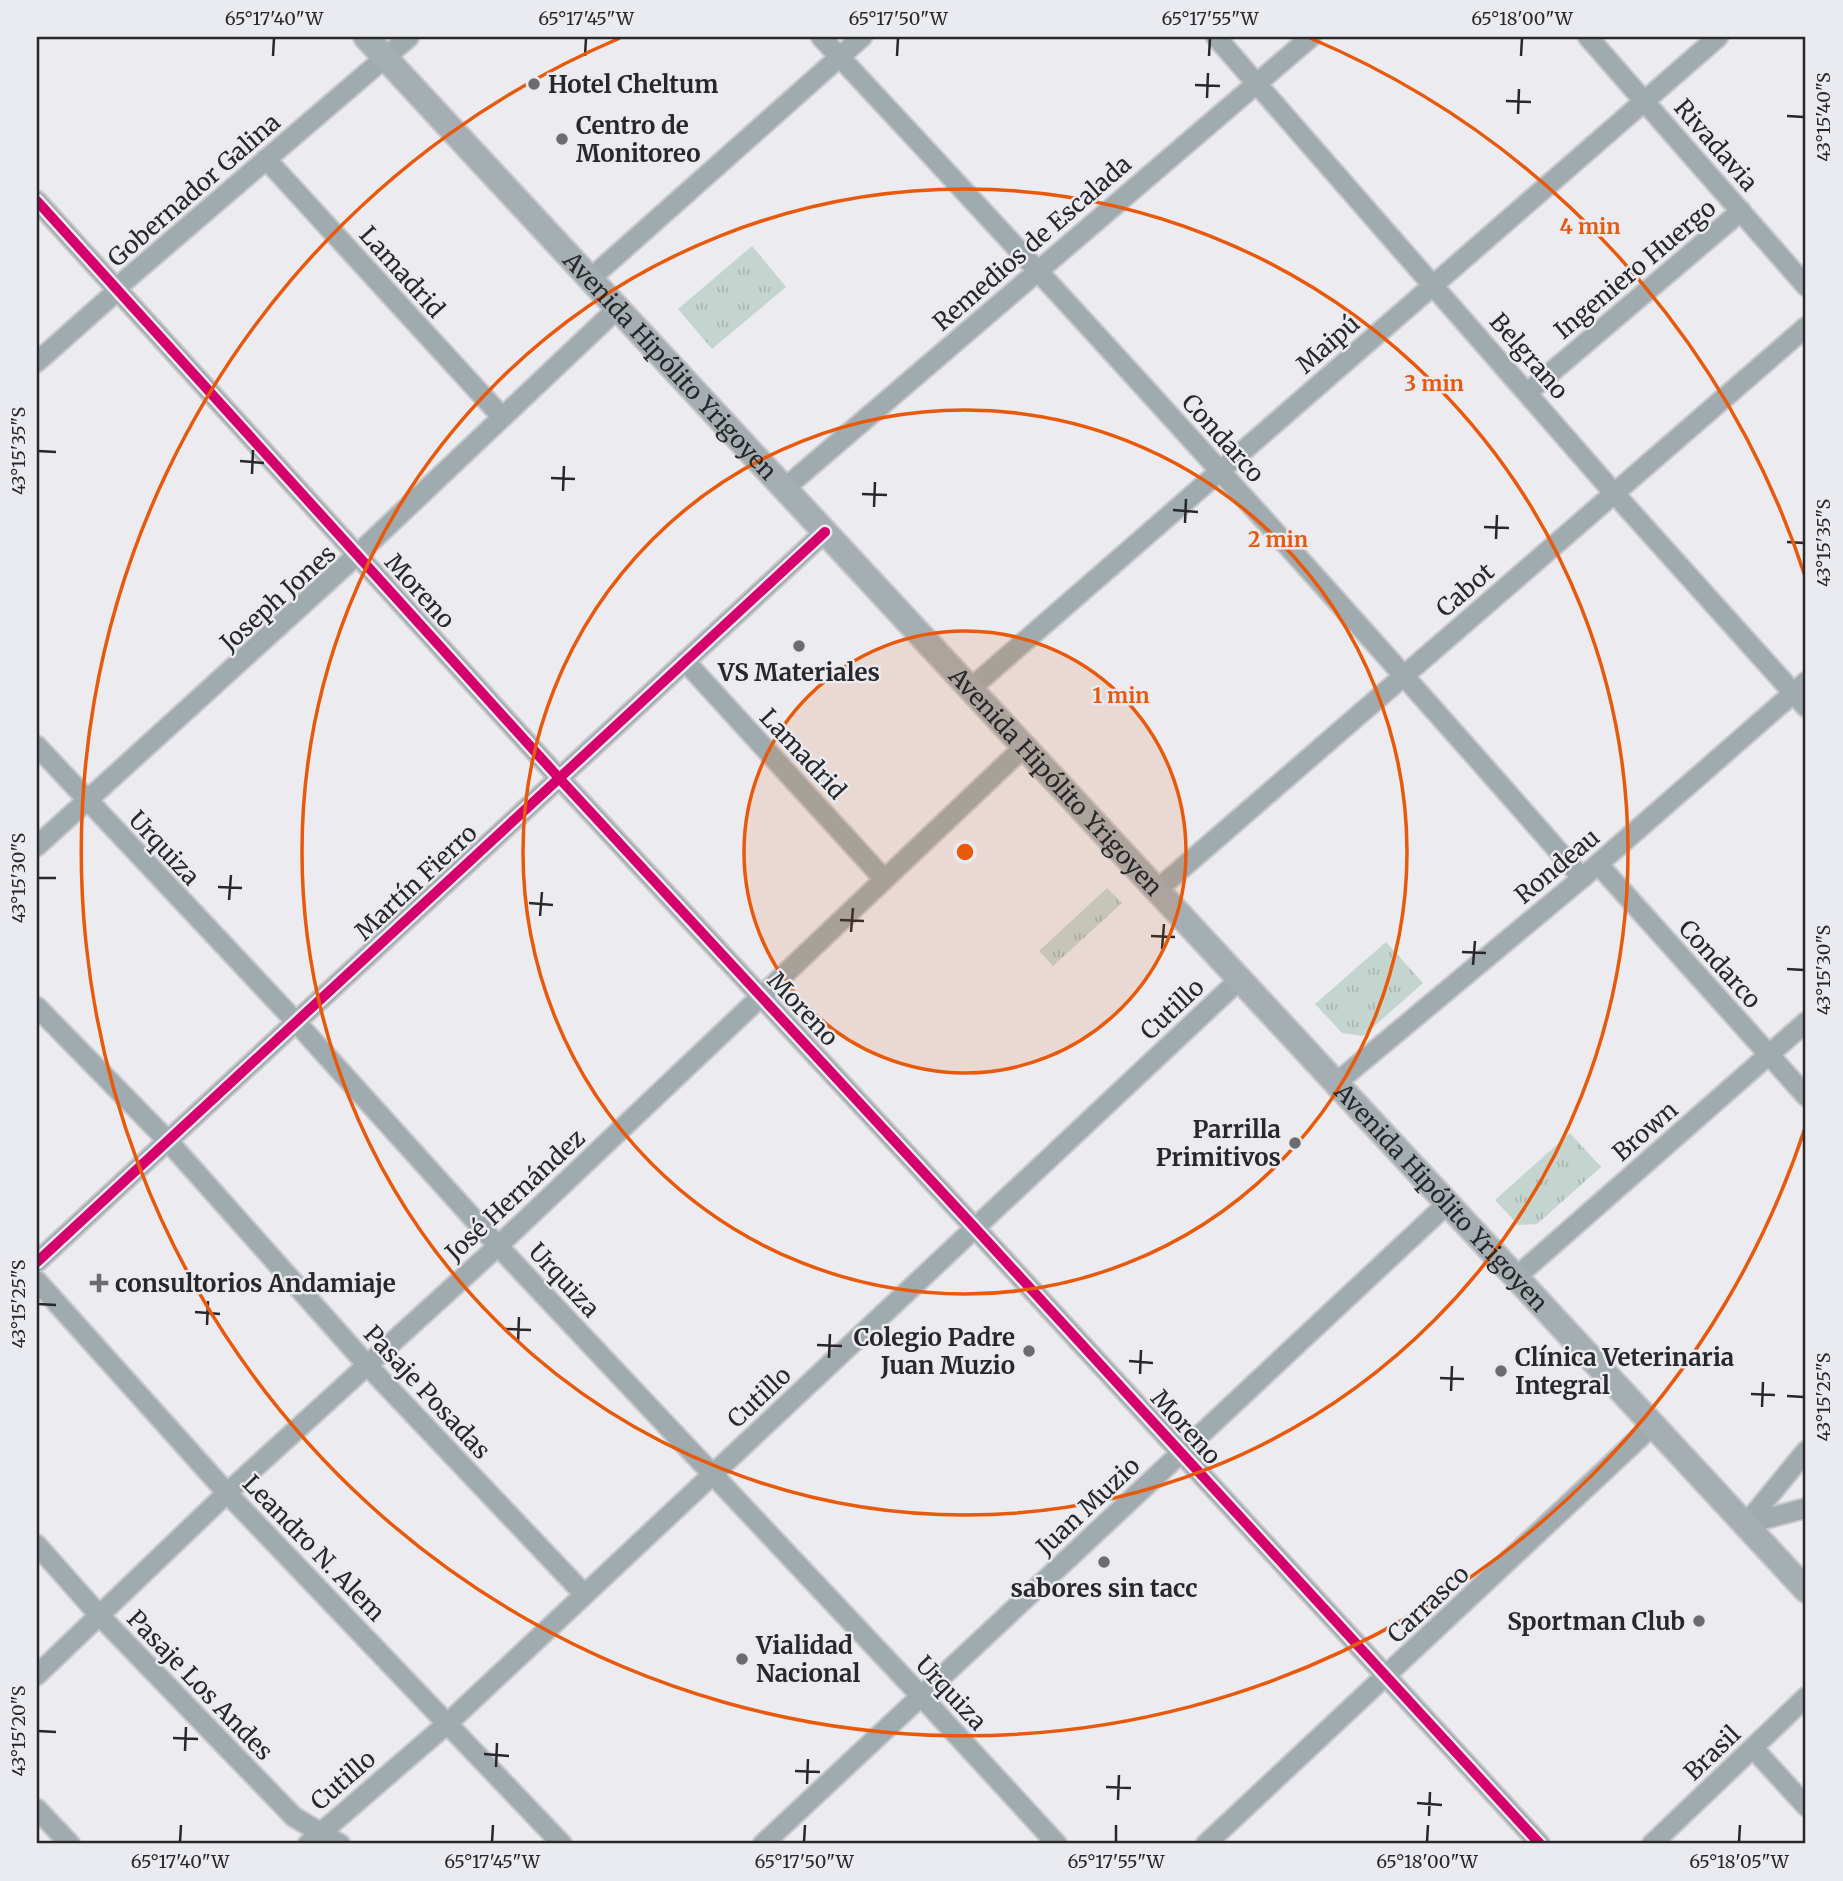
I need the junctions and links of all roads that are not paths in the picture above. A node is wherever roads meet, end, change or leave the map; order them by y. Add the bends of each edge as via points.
1 (366, 37) edge
2 (408, 37) edge
3 (821, 37) edge
4 (862, 37) edge
5 (1216, 37) edge
6 (1311, 37) edge
7 (1588, 37) edge
8 (1718, 37) edge
9 (839, 57) junction
10 (385, 58) junction
11 (1257, 84) junction
12 (1645, 101) junction
13 (266, 159) junction
14 (37, 201) edge
15 (1741, 211) junction
16 (1039, 269) junction
17 (590, 279) junction
18 (1434, 285) junction
19 (1806, 286) edge
20 (117, 291) junction
21 (618, 308) junction
22 (1806, 327) edge
23 (37, 362) edge
24 (1528, 392) junction
25 (502, 417) junction
26 (1220, 471) junction
27 (785, 488) junction
28 (1614, 493) junction
29 (825, 532) junction
30 (358, 554) junction
31 (685, 661) junction
32 (1405, 674) junction
33 (970, 689) junction
34 (1802, 694) edge
35 (37, 747) edge
36 (1024, 747) junction
37 (559, 778) junction
38 (86, 801) junction
39 (37, 846) edge
40 (1598, 864) junction
41 (1582, 878) junction
42 (884, 879) junction
43 (1157, 890) junction
44 (1239, 980) junction
45 (762, 996) junction
46 (37, 1007) edge
47 (1806, 1021) edge
48 (296, 1022) junction
49 (1769, 1055) junction
50 (1335, 1084) junction
51 (1806, 1096) edge
52 (169, 1141) junction
53 (1447, 1204) junction
54 (975, 1227) junction
55 (498, 1245) junction
56 (37, 1262) edge
57 (1516, 1278) junction
58 (37, 1281) edge
59 (368, 1366) junction
60 (1652, 1426) junction
61 (1806, 1451) edge
62 (1181, 1453) junction
63 (712, 1475) junction
64 (228, 1493) junction
65 (1806, 1508) edge
66 (1746, 1524) junction
67 (37, 1545) edge
68 (1806, 1590) edge
69 (584, 1594) junction
70 (99, 1615) junction
71 (37, 1675) edge
72 (1387, 1677) junction
73 (921, 1696) junction
74 (1806, 1696) edge
75 (448, 1723) junction
76 (1753, 1748) junction
77 (1806, 1806) edge
78 (37, 1810) edge
79 (314, 1838) edge
80 (69, 1844) edge
81 (340, 1844) edge
82 (562, 1844) edge
83 (763, 1844) edge
84 (1057, 1844) edge
85 (1206, 1844) edge
86 (1540, 1844) edge
87 (1652, 1844) edge

1 - 10 main road, Avenida Hipólito Yrigoyen
2 - 10 street, Gobernador Galina
3 - 9 street, Condarco
4 - 9 street
5 - 11 street, Belgrano
6 - 11 street, Remedios de Escalada
7 - 12 street, Rivadavia
8 - 12 street, Maipú
9 - 16 street, Condarco
9 - 17 street
10 - 13 street, Gobernador Galina
10 - 17 main road, Avenida Hipólito Yrigoyen
11 - 16 street, Remedios de Escalada
11 - 18 street, Belgrano
12 - 15 street, Rivadavia
12 - 18 street, Maipú
13 - 20 street, Gobernador Galina
13 - 25 street, Lamadrid
14 - 20 street, Moreno
15 - 19 street, Rivadavia
15 - 24 street, Ingeniero Huergo
16 - 26 street, Condarco
16 - 27 street, Remedios de Escalada
17 - 21 main road, Avenida Hipólito Yrigoyen
18 - 24 street, Belgrano
18 - 26 street, Maipú
20 - 23 street, Gobernador Galina
20 - 30 street, Moreno
21 - 25 street, Joseph Jones
21 - 27 main road, Avenida Hipólito Yrigoyen
22 - 28 street, Cabot
24 - 28 street, Belgrano
25 - 30 street, Joseph Jones
26 - 32 street, Condarco
26 - 33 street, Maipú
27 - 29 main road, Avenida Hipólito Yrigoyen
28 - 32 street, Cabot
28 - 34 street, Belgrano
29 - 31 street, Martín Fierro
29 - 33 main road, Avenida Hipólito Yrigoyen
30 - 37 street, Moreno
30 - 38 street, Joseph Jones
31 - 37 street, Martín Fierro
31 - 42 street, Lamadrid
32 - 41 street, Condarco
32 - 43 street, Cabot
33 - 36 main road, Avenida Hipólito Yrigoyen
34 - 40 street, Rondeau
35 - 38 street, Urquiza
36 - 42 street, José Hernández
36 - 43 main road, Avenida Hipólito Yrigoyen
37 - 45 street, Moreno
37 - 48 street, Martín Fierro
38 - 39 street, Joseph Jones
38 - 48 street, Urquiza
40 - 41 street, Rondeau
40 - 49 street, Condarco
41 - 50 street, Rondeau
42 - 45 street, José Hernández
43 - 44 main road, Avenida Hipólito Yrigoyen
44 - 50 main road, Avenida Hipólito Yrigoyen
44 - 54 street, Cutillo
45 - 54 street, Moreno
45 - 55 street, José Hernández
46 - 52 street, Pasaje Posadas
47 - 49 street, Brown
48 - 52 street, Martín Fierro
48 - 55 street, Urquiza
49 - 51 street, Condarco
49 - 57 street, Brown
50 - 53 main road, Avenida Hipólito Yrigoyen
52 - 56 street, Martín Fierro
52 - 59 street, Pasaje Posadas
53 - 57 main road, Avenida Hipólito Yrigoyen
53 - 62 street, Juan Muzio
54 - 62 street, Moreno
54 - 63 street, Cutillo
55 - 59 street, José Hernández
55 - 63 street, Urquiza
57 - 60 main road, Avenida Hipólito Yrigoyen
58 - 64 street, Leandro N. Alem
59 - 64 street, José Hernández
59 - 69 street, Pasaje Posadas
60 - 66 main road, Avenida Hipólito Yrigoyen
60 - 72 street, Carrasco
61 - 66 street
62 - 72 street, Moreno
62 - 73 street, Juan Muzio
63 - 69 street, Cutillo
63 - 73 street, Urquiza
64 - 70 street, José Hernández
64 - 75 street, Leandro N. Alem
65 - 66 street
66 - 68 main road, Avenida Hipólito Yrigoyen
67 - 70 street, Pasaje Los Andes
69 - 75 street, Cutillo
70 - 71 street, José Hernández
70 - 79 street, Pasaje Los Andes
72 - 85 street, Carrasco
72 - 86 street, Moreno
73 - 83 street, Juan Muzio
73 - 84 street, Urquiza
74 - 76 street, Brasil
75 - 79 street, Cutillo
75 - 82 street, Leandro N. Alem
76 - 77 street
76 - 87 street, Brasil
78 - 80 street
79 - 81 street, Pasaje Los Andes

